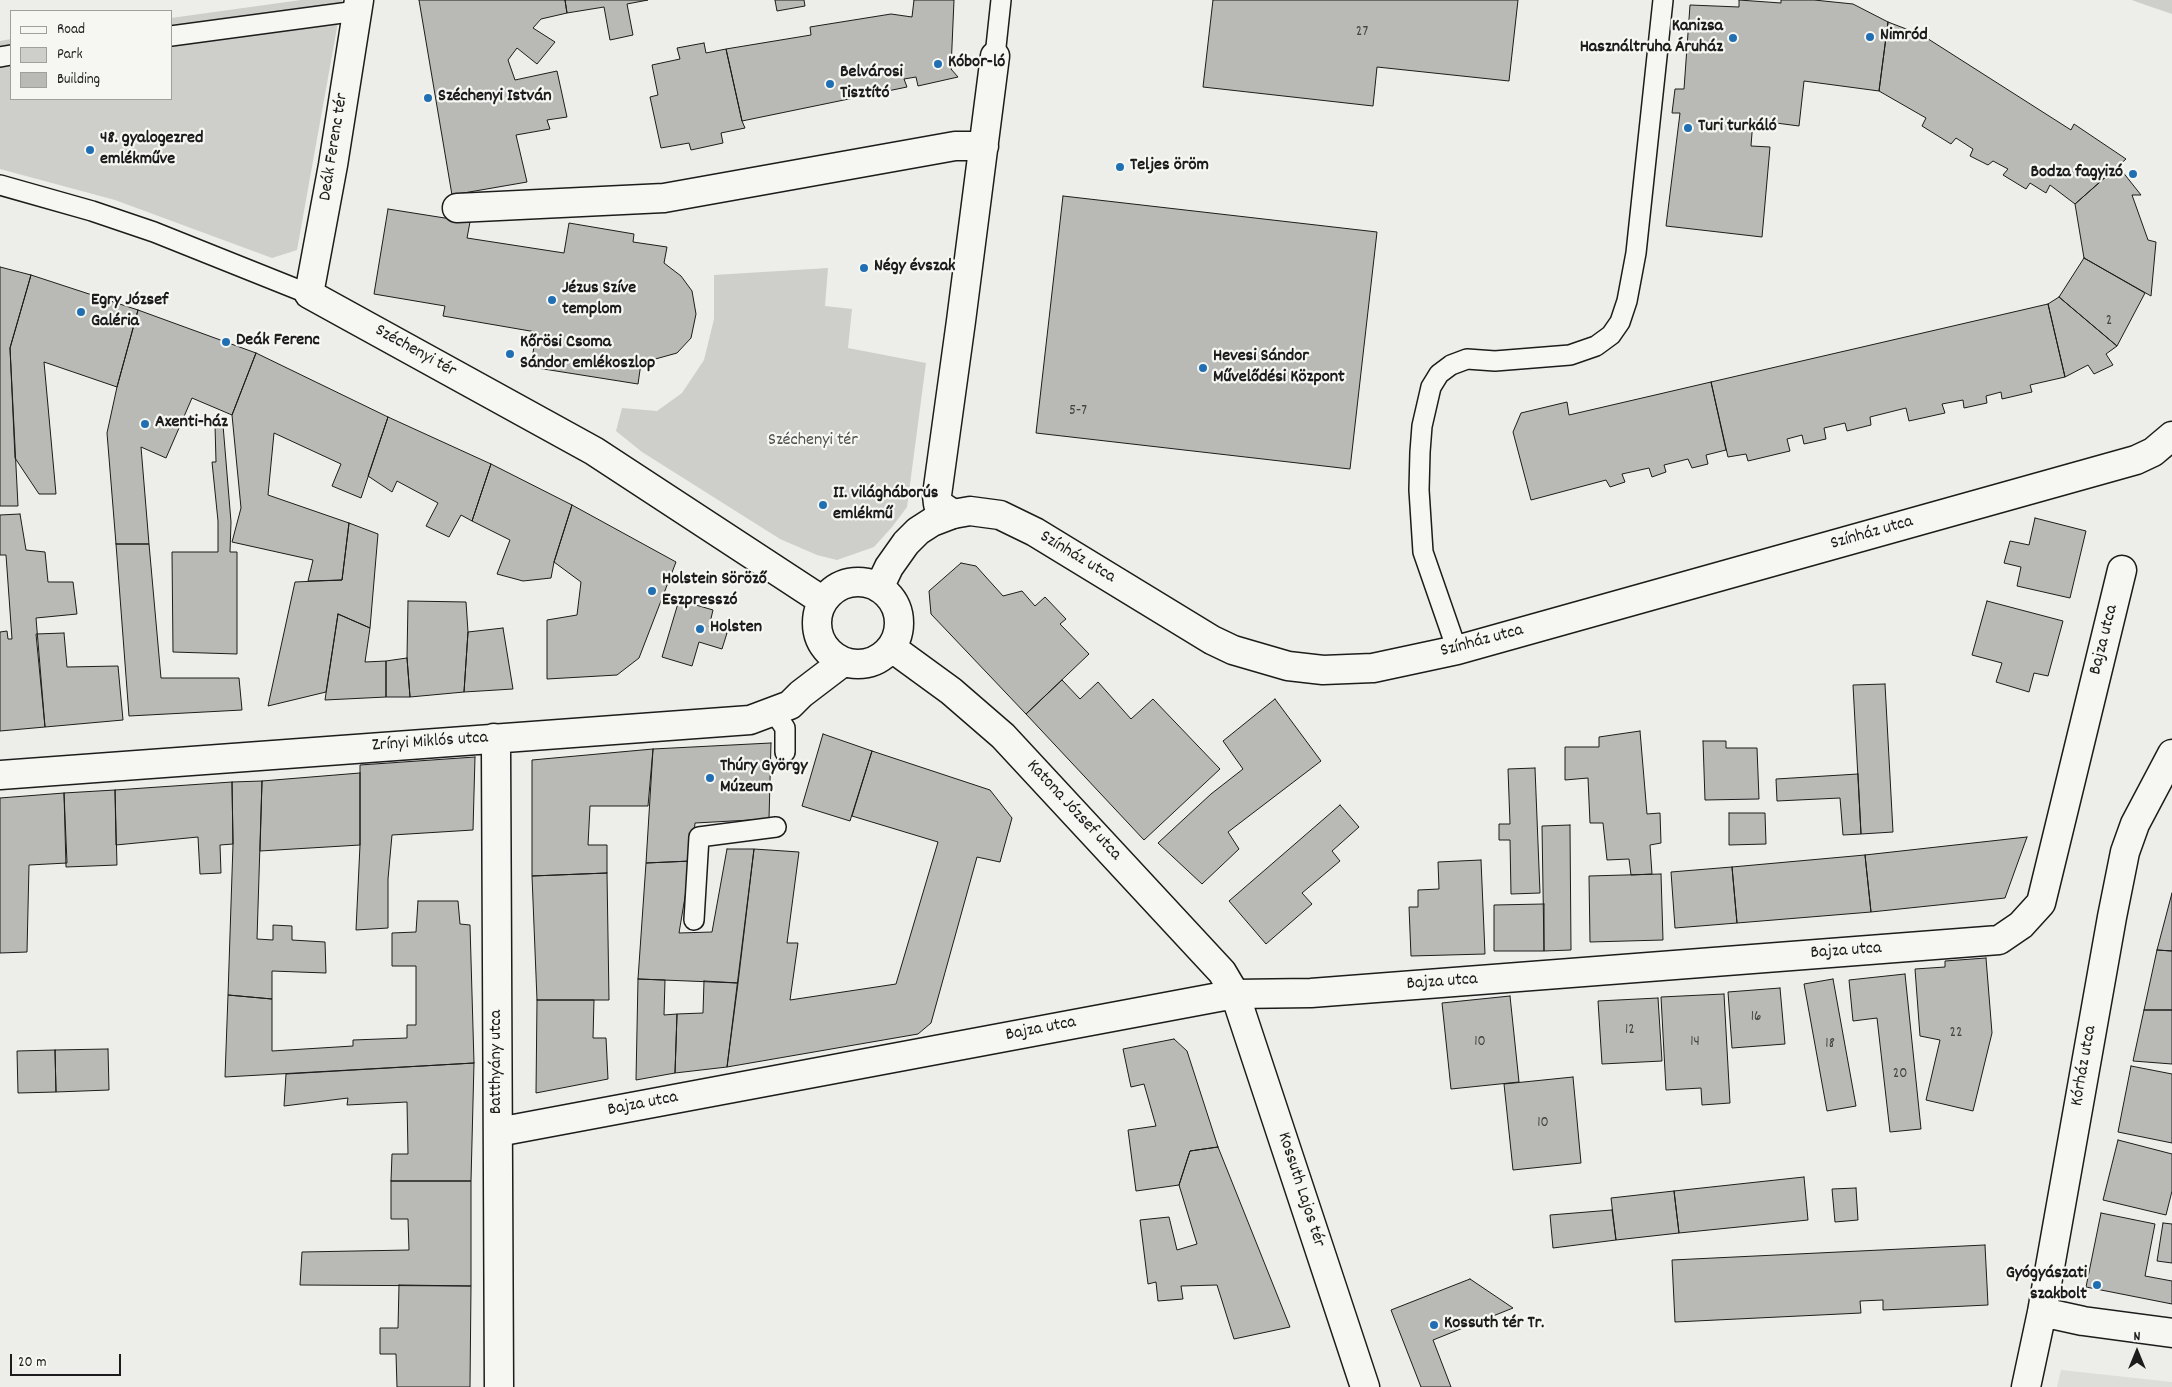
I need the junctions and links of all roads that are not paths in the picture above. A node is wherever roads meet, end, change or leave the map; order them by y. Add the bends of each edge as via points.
1 (1001, 0) edge
2 (1663, 0) edge
3 (358, 6) edge
4 (172, 36) edge
5 (995, 56) joint
6 (984, 146) junction
7 (0, 185) edge
8 (457, 208) dead end
9 (309, 294) junction
10 (2172, 436) edge
11 (2136, 460) junction
12 (2172, 465) edge
13 (953, 514) junction
14 (2122, 570) dead end
15 (879, 588) junction
16 (823, 601) junction
17 (892, 648) junction
18 (1458, 650) junction
19 (843, 662) junction
20 (774, 712) junction
21 (494, 738) junction
22 (785, 752) dead end
23 (2171, 757) edge
24 (0, 775) edge
25 (776, 828) dead end
26 (694, 920) dead end
27 (1235, 994) junction
28 (498, 1132) junction
29 (2042, 1312) junction
30 (2172, 1333) edge
31 (500, 1387) edge
32 (1365, 1387) edge
33 (2026, 1387) edge

1 - 5 lane
2 - 18 lane via 1636,254 1620,322 1611,335 1596,346 1570,354 1495,361 1467,360 1439,374 1431,387 1420,452 1423,552
3 - 4 lane
3 - 9 street, Deák Ferenc tér
5 - 6 street
6 - 8 street via 955,146 664,198
6 - 13 street via 936,495 938,504
7 - 9 lane, Széchenyi tér via 154,232
9 - 16 street, Széchenyi tér via 594,451
10 - 11 street, Színház utca via 2153,452
11 - 12 street, Színház utca
11 - 18 street, Színház utca
13 - 15 street, Színház utca via 932,522 906,543 889,566
13 - 18 street, Színház utca via 970,511 1000,515 1035,532 1212,640 1233,650 1288,666 1323,670 1373,668
14 - 27 street, Bajza utca via 2041,903 2021,925 1999,940 1311,993
15 - 16 street via 855,582 832,591
15 - 17 street via 897,609 898,636
16 - 19 street via 818,612 817,632 826,650
17 - 19 street via 870,663
17 - 27 street, Katona József utca via 951,691 1002,736 1222,972
19 - 20 street, Zrínyi Miklós utca via 790,705
20 - 21 street, Zrínyi Miklós utca via 750,720
20 - 22 lane via 785,728
21 - 24 street, Zrínyi Miklós utca
21 - 28 street, Batthyány utca
23 - 29 street, Kórház utca via 2135,824 2123,861
25 - 26 lane via 699,837
27 - 28 street, Bajza utca
27 - 32 street, Kossuth Lajos tér
28 - 31 street, Batthyány utca
29 - 30 street
29 - 33 street, Kórház utca

